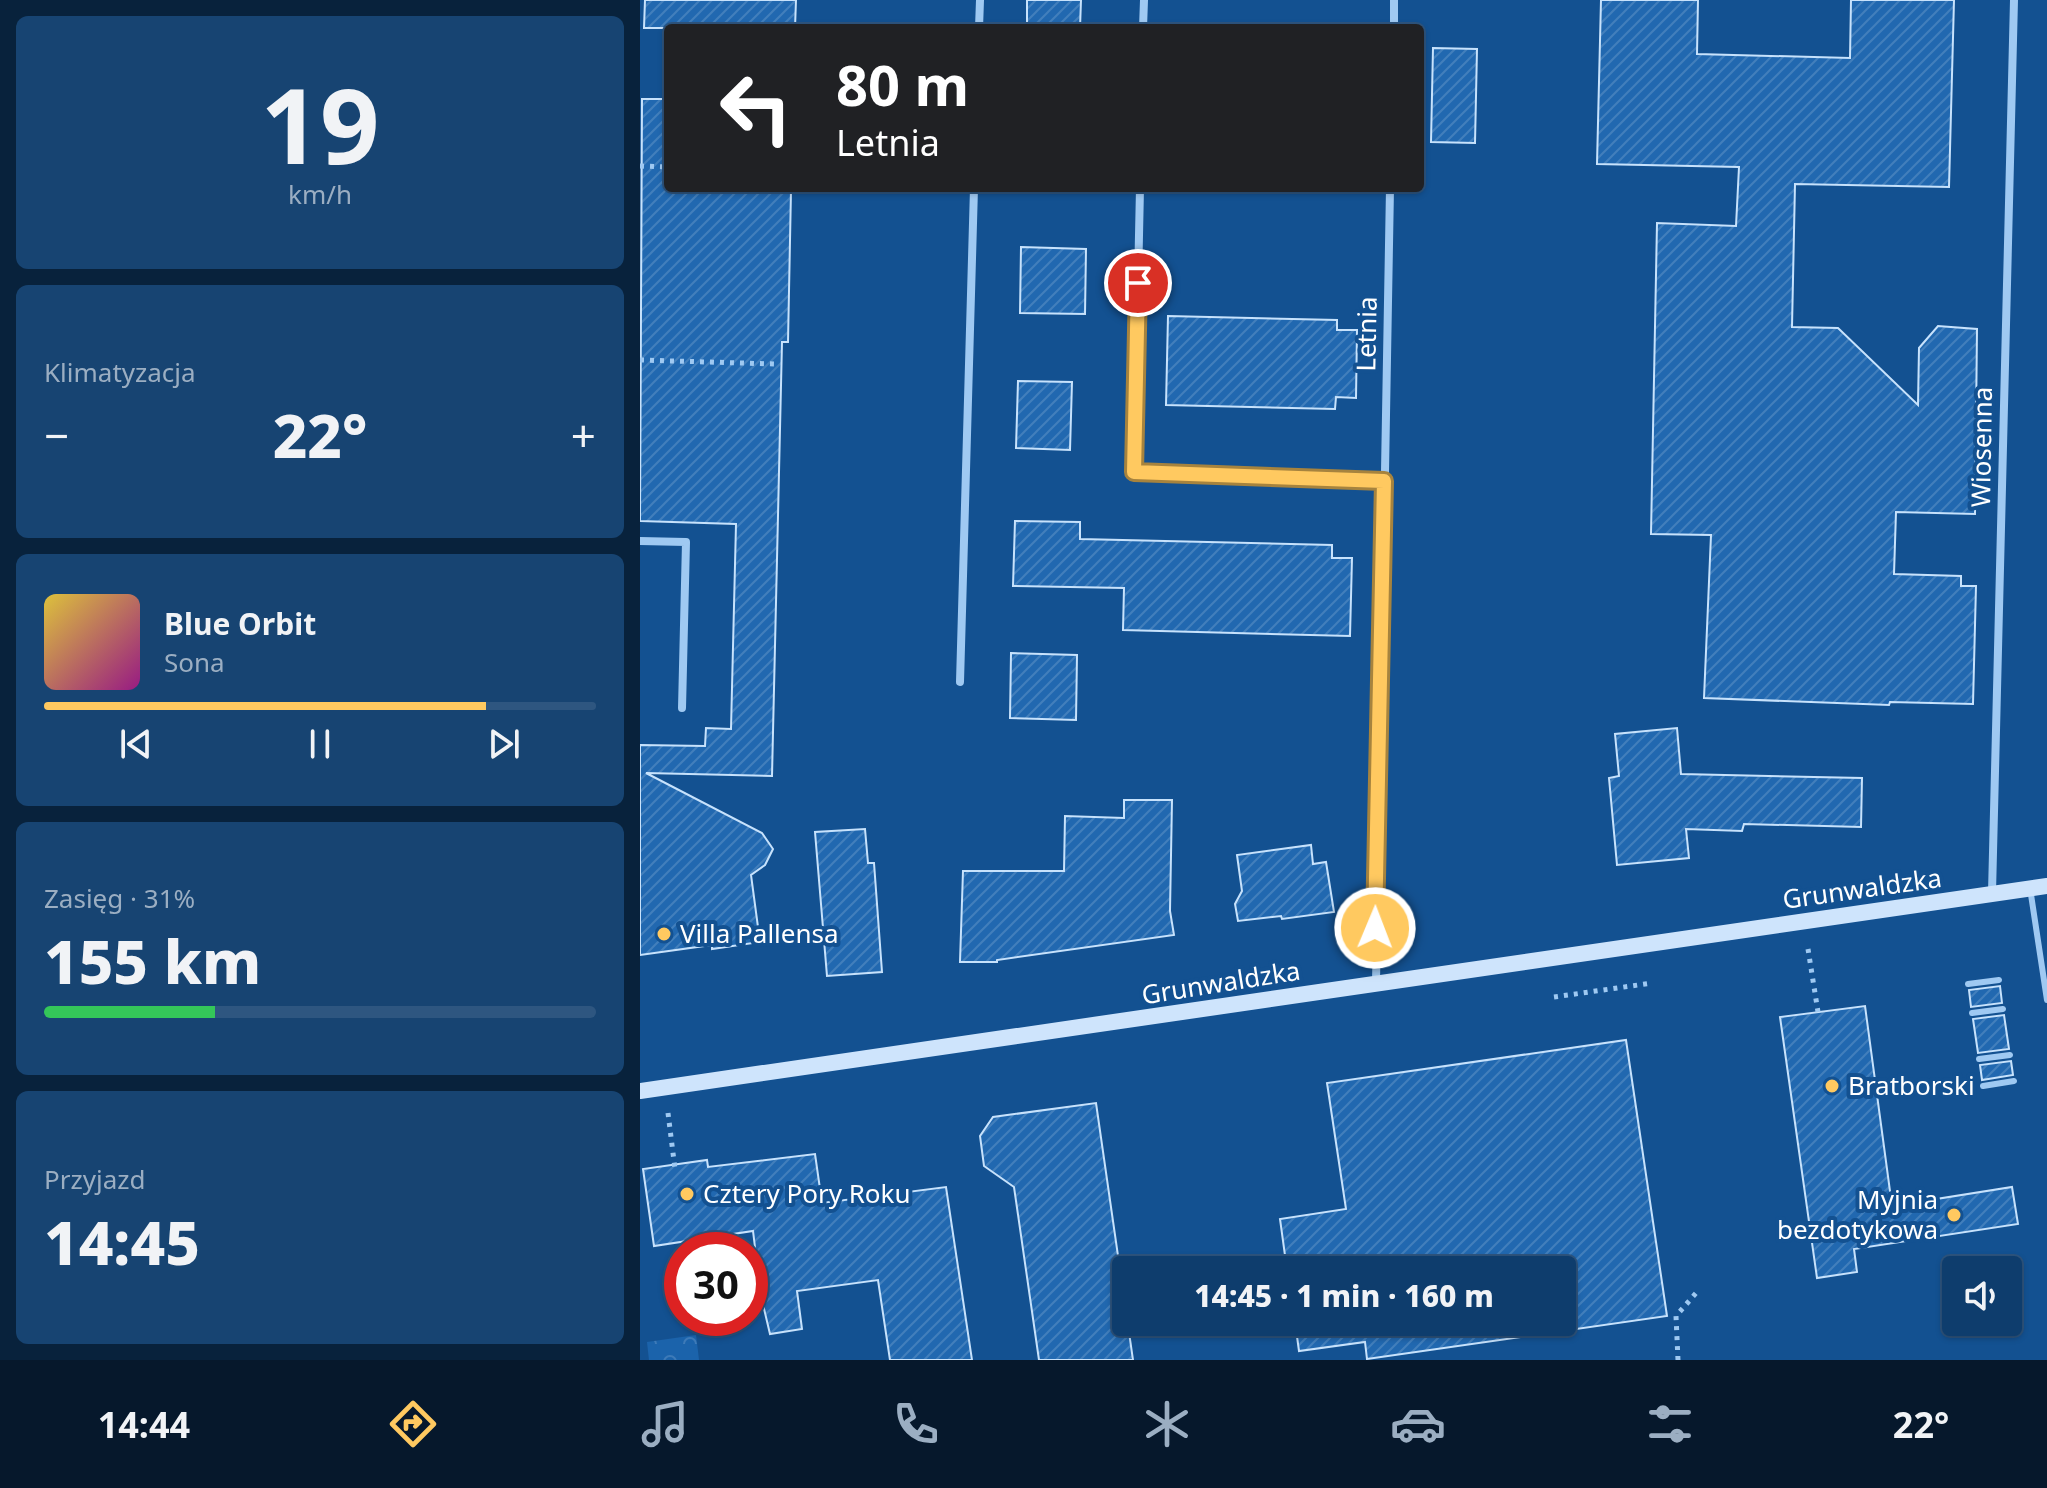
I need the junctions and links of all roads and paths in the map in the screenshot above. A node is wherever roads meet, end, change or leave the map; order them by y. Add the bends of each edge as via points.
1 (980, 0) edge
2 (1144, 0) edge
3 (1394, 0) edge
4 (2014, 0) edge
5 (979, 24) edge
6 (1143, 24) edge
7 (1394, 24) edge
8 (640, 166) edge
9 (664, 167) edge
10 (974, 192) edge
11 (1140, 192) edge
12 (1390, 192) edge
13 (640, 360) edge
14 (775, 364) dead end
15 (1384, 481) junction
16 (640, 541) edge
17 (960, 682) dead end
18 (682, 708) dead end
19 (2038, 887) edge
20 (1992, 894) junction
21 (2047, 940) edge
22 (2038, 941) junction
23 (1808, 949) dead end
24 (1999, 980) dead end
25 (1652, 983) dead end
26 (1968, 984) dead end
27 (1376, 985) junction
28 (1554, 997) dead end
29 (2047, 1000) edge
30 (2003, 1009) dead end
31 (1818, 1012) dead end
32 (1972, 1013) dead end
33 (2010, 1055) dead end
34 (1979, 1059) dead end
35 (2014, 1081) dead end
36 (1983, 1086) dead end
37 (640, 1091) edge
38 (668, 1112) dead end
39 (675, 1169) dead end
40 (1697, 1292) dead end
41 (1678, 1360) edge

1 - 5 street
2 - 6 street
3 - 7 street
4 - 20 street, Wiosenna
8 - 9 path
10 - 17 street
11 - 15 street via 1134,472
12 - 15 street, Letnia
13 - 14 path
15 - 27 street, Letnia
16 - 18 street via 686,542
19 - 20 street, Grunwaldzka
19 - 22 lane
20 - 27 street, Grunwaldzka
21 - 22 lane
22 - 29 lane
23 - 31 path
24 - 26 lane
25 - 28 path
27 - 37 street, Grunwaldzka
30 - 32 lane
33 - 34 lane
35 - 36 lane
38 - 39 path
40 - 41 path via 1676,1316

